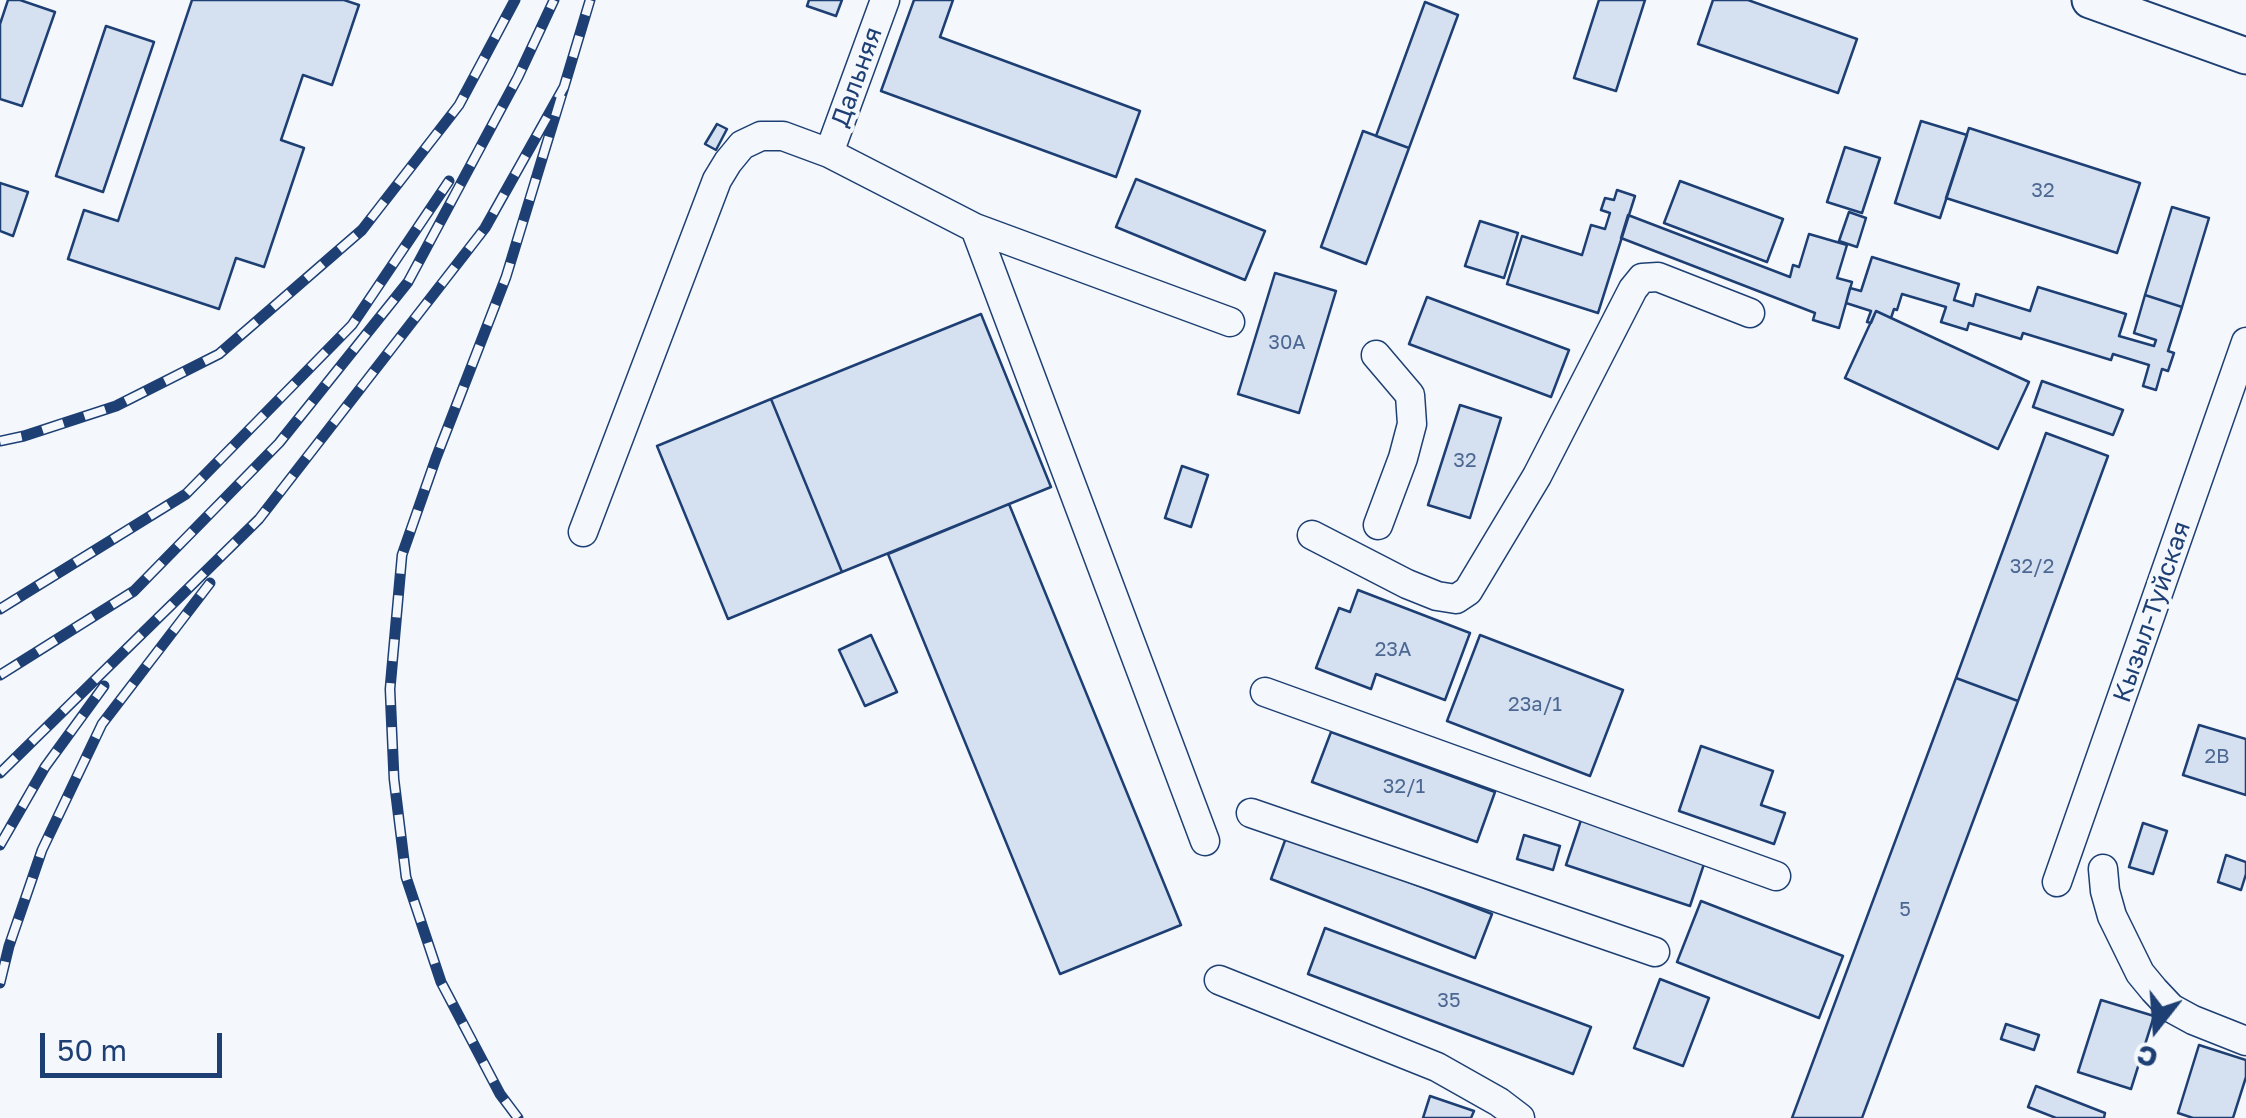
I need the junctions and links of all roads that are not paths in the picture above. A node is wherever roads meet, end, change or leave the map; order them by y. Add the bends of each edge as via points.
1 (885, 0) edge
2 (2090, 0) edge
3 (2246, 56) edge
4 (829, 153) junction
5 (975, 228) junction
6 (1750, 313) dead end
7 (1230, 322) dead end
8 (2246, 342) edge
9 (1376, 354) dead end
10 (1378, 526) dead end
11 (583, 532) dead end
12 (1312, 535) dead end
13 (1265, 692) dead end
14 (1251, 812) dead end
15 (1205, 841) dead end
16 (2103, 869) dead end
17 (1776, 876) dead end
18 (2057, 882) dead end
19 (1655, 952) dead end
20 (1219, 980) dead end
21 (2246, 1041) edge
22 (1520, 1118) edge

1 - 4 street, Дальняя
2 - 3 main road
4 - 5 street
4 - 11 street via 783,136 761,136 728,162
5 - 7 street
5 - 15 street
6 - 12 street via 1658,277 1642,278 1537,476 1468,590 1456,599 1407,584
8 - 18 street, Кызыл-Туйская
9 - 10 street via 1410,395 1412,424
13 - 17 street
14 - 19 street
16 - 21 street via 2112,916 2154,990 2171,1008
20 - 22 street via 1437,1068

